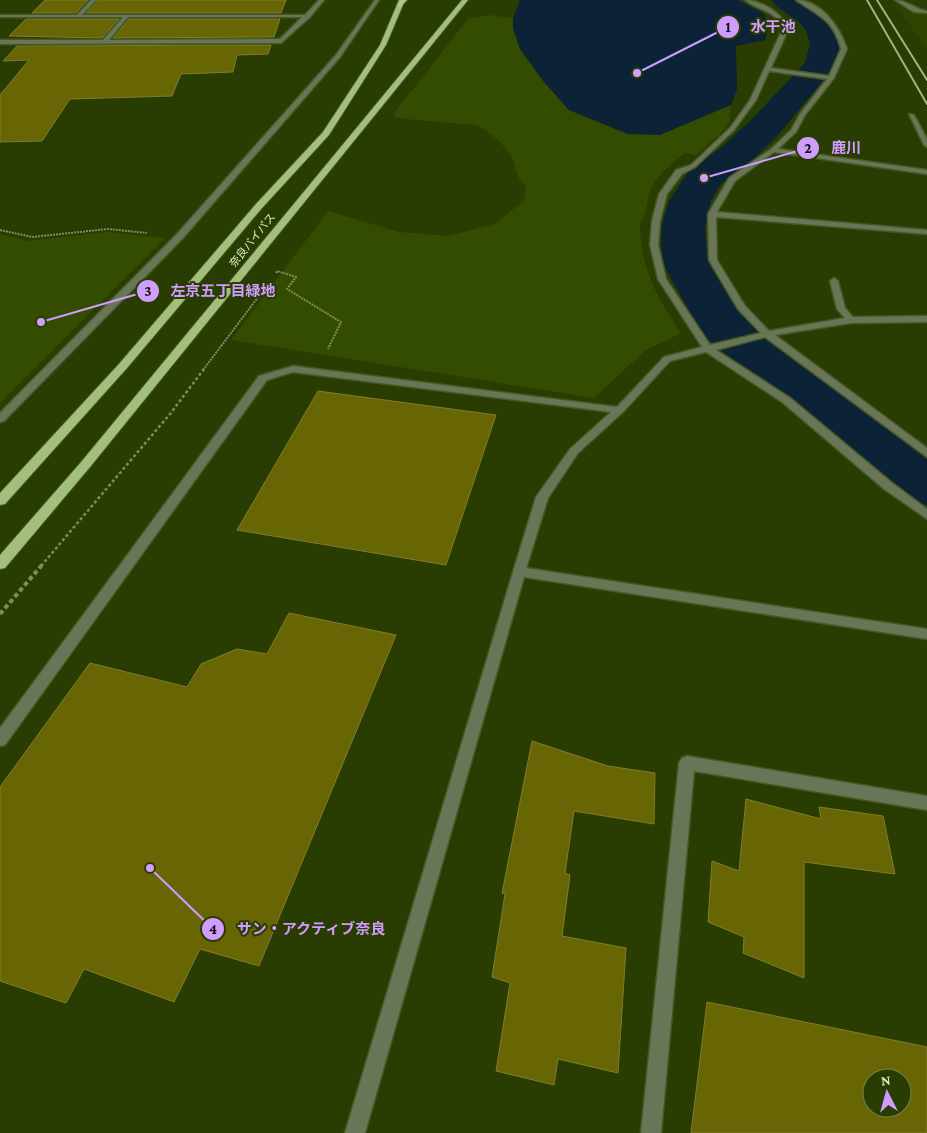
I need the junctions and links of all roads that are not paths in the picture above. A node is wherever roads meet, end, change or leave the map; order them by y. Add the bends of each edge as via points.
1 (94, 0) edge
2 (322, 0) edge
3 (378, 0) edge
4 (464, 0) edge
5 (747, 0) edge
6 (798, 0) edge
7 (897, 0) edge
8 (402, 2) edge
9 (927, 12) edge
10 (0, 16) edge
11 (78, 16) junction
12 (127, 16) junction
13 (308, 16) junction
14 (0, 42) edge
15 (104, 42) junction
16 (767, 69) junction
17 (831, 78) junction
18 (911, 116) dead end
19 (927, 145) edge
20 (773, 150) junction
21 (927, 172) edge
22 (712, 214) junction
23 (927, 232) edge
24 (834, 282) dead end
25 (927, 319) edge
26 (851, 320) junction
27 (767, 334) junction
28 (708, 349) junction
29 (619, 410) junction
30 (0, 419) edge
31 (927, 453) edge
32 (0, 501) edge
33 (927, 515) edge
34 (0, 564) edge
35 (519, 572) junction
36 (927, 634) edge
37 (0, 740) edge
38 (927, 803) edge
39 (355, 1133) edge
40 (651, 1133) edge

1 - 11 street
2 - 13 street
3 - 30 street via 338,56 180,236
4 - 34 highway, 奈良バイパス via 86,464
5 - 16 street via 769,8 786,28
6 - 17 street via 823,15 837,27 841,36 844,49
7 - 9 street via 916,12
8 - 32 highway, 奈良バイパス via 383,45 326,133 259,206 123,366
10 - 11 street
11 - 12 street
12 - 13 street
12 - 15 street
13 - 15 street via 281,41
14 - 15 street
16 - 17 street
16 - 28 street via 753,100 732,130 693,166 679,172 663,194 656,221 654,245 662,278
17 - 20 street via 802,115 794,132
18 - 19 street
20 - 21 street
20 - 22 street via 732,180
22 - 23 street
22 - 27 street via 713,260 741,307
24 - 26 street via 841,309
25 - 26 street
26 - 27 street
27 - 28 street
27 - 31 street
28 - 29 street via 667,358
28 - 33 street via 786,400
29 - 35 street via 574,450 542,497
29 - 37 street via 293,368 263,378
35 - 36 street
35 - 39 street
38 - 40 street via 687,763

